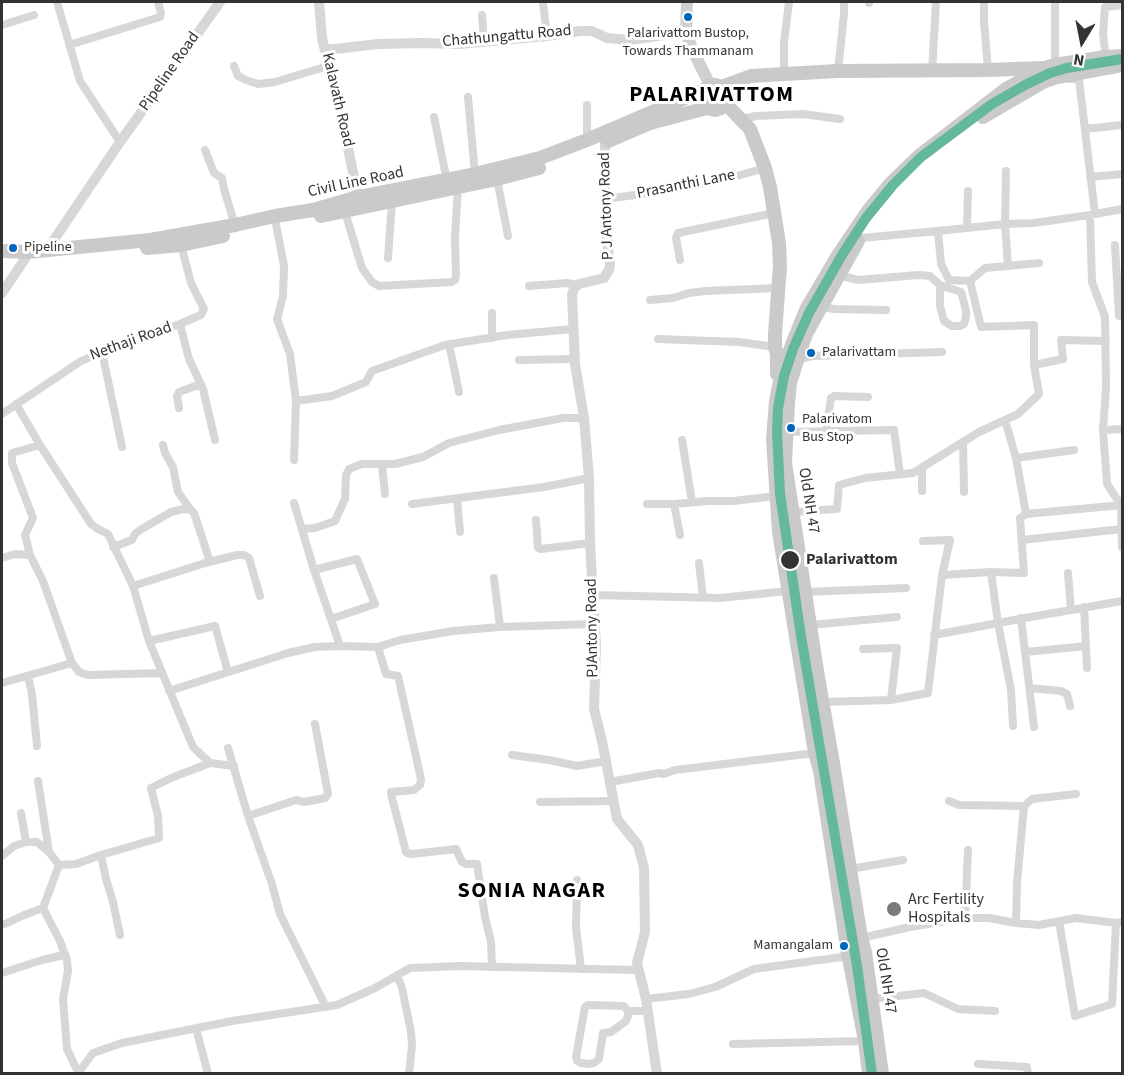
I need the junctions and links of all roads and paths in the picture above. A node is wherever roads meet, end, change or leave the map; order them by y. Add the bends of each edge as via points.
1 (57, 2) edge
2 (158, 2) edge
3 (220, 2) edge
4 (319, 2) edge
5 (543, 2) edge
6 (687, 2) edge
7 (789, 2) edge
8 (844, 2) edge
9 (936, 2) edge
10 (984, 2) edge
11 (1055, 2) edge
12 (1122, 5) edge
13 (34, 15) dead end
14 (482, 15) dead end
15 (2, 25) edge
16 (686, 32) junction
17 (548, 36) junction
18 (484, 42) junction
19 (69, 45) junction
20 (325, 50) junction
21 (1122, 56) edge
22 (1106, 62) junction
23 (1122, 65) edge
24 (234, 66) dead end
25 (328, 66) junction
26 (988, 70) junction
27 (838, 71) junction
28 (932, 71) junction
29 (1050, 73) junction
30 (784, 74) junction
31 (712, 87) junction
32 (468, 97) dead end
33 (725, 104) junction
34 (586, 105) dead end
35 (707, 108) junction
36 (434, 117) dead end
37 (738, 117) junction
38 (840, 119) dead end
39 (1122, 125) edge
40 (1085, 129) junction
41 (587, 140) junction
42 (120, 142) junction
43 (605, 142) junction
44 (205, 150) dead end
45 (765, 168) junction
46 (1006, 171) dead end
47 (475, 174) junction
48 (1122, 174) edge
49 (1090, 177) junction
50 (498, 179) junction
51 (453, 184) junction
52 (424, 190) junction
53 (968, 191) dead end
54 (358, 198) junction
55 (605, 199) junction
56 (392, 202) junction
57 (1122, 209) edge
58 (345, 212) junction
59 (774, 213) junction
60 (1093, 215) junction
61 (276, 224) junction
62 (1005, 224) junction
63 (235, 225) junction
64 (967, 228) junction
65 (938, 231) junction
66 (508, 236) dead end
67 (861, 238) junction
68 (181, 245) junction
69 (1115, 245) dead end
70 (47, 250) junction
71 (2, 251) edge
72 (2, 258) edge
73 (388, 258) dead end
74 (25, 259) junction
75 (680, 260) dead end
76 (1039, 263) dead end
77 (1008, 266) junction
78 (838, 275) junction
79 (970, 281) junction
80 (578, 285) junction
81 (940, 285) junction
82 (529, 286) dead end
83 (778, 288) junction
84 (2, 293) edge
85 (650, 300) dead end
86 (821, 307) junction
87 (886, 310) dead end
88 (492, 313) dead end
89 (1121, 316) edge
90 (1105, 317) junction
91 (180, 324) junction
92 (573, 329) junction
93 (492, 338) junction
94 (658, 339) dead end
95 (1106, 341) junction
96 (449, 344) junction
97 (102, 352) junction
98 (942, 352) dead end
99 (784, 355) junction
100 (574, 359) junction
101 (519, 360) dead end
102 (1034, 365) junction
103 (201, 384) junction
104 (459, 392) dead end
105 (867, 397) dead end
106 (296, 401) junction
107 (16, 404) junction
108 (179, 408) dead end
109 (2, 414) edge
110 (584, 418) junction
111 (1005, 420) junction
112 (1122, 429) edge
113 (1103, 430) junction
114 (786, 432) junction
115 (826, 432) junction
116 (214, 440) dead end
117 (682, 440) dead end
118 (963, 442) junction
119 (40, 445) junction
120 (163, 445) dead end
121 (122, 447) dead end
122 (1074, 450) dead end
123 (1016, 458) junction
124 (294, 460) dead end
125 (382, 464) junction
126 (922, 468) junction
127 (900, 474) junction
128 (589, 478) junction
129 (922, 491) dead end
130 (964, 492) dead end
131 (385, 494) dead end
132 (776, 496) junction
133 (456, 499) junction
134 (692, 502) junction
135 (294, 503) dead end
136 (412, 504) dead end
137 (647, 504) dead end
138 (674, 504) junction
139 (1122, 505) edge
140 (191, 510) junction
141 (794, 512) junction
142 (1026, 514) junction
143 (536, 520) dead end
144 (1122, 529) edge
145 (302, 530) junction
146 (460, 532) dead end
147 (680, 535) dead end
148 (1022, 540) junction
149 (923, 541) dead end
150 (590, 543) junction
151 (1122, 544) edge
152 (113, 547) junction
153 (30, 555) junction
154 (2, 558) edge
155 (210, 562) junction
156 (699, 563) dead end
157 (314, 570) junction
158 (991, 572) junction
159 (1068, 573) dead end
160 (942, 575) junction
161 (494, 578) dead end
162 (133, 586) junction
163 (906, 588) dead end
164 (788, 591) junction
165 (805, 592) junction
166 (593, 595) junction
167 (260, 596) dead end
168 (703, 598) junction
169 (1122, 601) edge
170 (1084, 608) junction
171 (1071, 610) junction
172 (897, 617) dead end
173 (1021, 618) junction
174 (331, 619) junction
175 (998, 623) junction
176 (594, 624) junction
177 (810, 625) junction
178 (500, 627) junction
179 (934, 635) junction
180 (149, 642) junction
181 (340, 646) junction
182 (1086, 646) junction
183 (378, 647) junction
184 (863, 649) dead end
185 (1026, 652) junction
186 (72, 663) junction
187 (1087, 668) dead end
188 (228, 672) junction
189 (162, 674) junction
190 (28, 676) junction
191 (2, 683) edge
192 (1030, 688) junction
193 (169, 691) junction
194 (891, 700) junction
195 (823, 702) junction
196 (1070, 706) dead end
197 (315, 724) dead end
198 (1013, 726) dead end
199 (1035, 727) dead end
200 (37, 746) dead end
201 (228, 748) dead end
202 (815, 753) junction
203 (512, 755) dead end
204 (606, 761) junction
205 (210, 763) junction
206 (234, 766) junction
207 (827, 770) junction
208 (38, 781) dead end
209 (610, 783) junction
210 (1076, 794) dead end
211 (614, 801) junction
212 (949, 801) dead end
213 (540, 802) dead end
214 (1024, 806) junction
215 (21, 813) dead end
216 (248, 816) junction
217 (27, 842) junction
218 (968, 850) dead end
219 (49, 852) junction
220 (101, 855) junction
221 (2, 856) edge
222 (903, 860) dead end
223 (59, 865) junction
224 (850, 868) junction
225 (577, 880) dead end
226 (43, 908) junction
227 (965, 918) junction
228 (1059, 921) junction
229 (1119, 922) edge
230 (1016, 923) junction
231 (2, 924) edge
232 (120, 935) dead end
233 (861, 938) junction
234 (849, 953) junction
235 (64, 955) junction
236 (492, 967) junction
237 (581, 969) junction
238 (639, 970) junction
239 (2, 973) edge
240 (397, 975) junction
241 (646, 999) junction
242 (872, 999) junction
243 (1112, 1004) junction
244 (1122, 1005) edge
245 (326, 1007) junction
246 (628, 1011) junction
247 (648, 1011) junction
248 (995, 1011) dead end
249 (196, 1028) junction
250 (733, 1044) dead end
251 (870, 1045) junction
252 (978, 1064) dead end
253 (79, 1073) edge
254 (208, 1074) edge
255 (409, 1074) edge
256 (657, 1074) edge
257 (869, 1074) edge
258 (882, 1074) edge
259 (1028, 1074) edge

1 - 19 street
2 - 19 street via 160,17
3 - 42 street, Pipeline Road
4 - 20 street, Kalavath Road
5 - 17 street
6 - 16 main road
7 - 30 street
8 - 27 street
9 - 28 street
10 - 26 street
11 - 29 street
12 - 22 street via 1105,7
13 - 15 street
14 - 18 street
16 - 17 street, Chathungattu Road via 630,39 607,38 592,31
16 - 31 main road
17 - 18 street, Chathungattu Road
18 - 20 street, Chathungattu Road via 378,44
19 - 42 street via 80,81
20 - 25 street, Kalavath Road
21 - 22 main road
22 - 23 main road
22 - 29 main road
24 - 25 street via 238,76 258,84
25 - 54 street, Kalavath Road
26 - 28 main road
26 - 29 main road
27 - 28 main road
27 - 30 main road
29 - 40 street via 1079,79
29 - 67 main road, Old NH 47 via 992,110 923,163 896,189
29 - 99 main road, Old NH 47 via 1006,89 947,133 891,183 836,258
30 - 31 main road via 751,76
31 - 33 main road via 725,92
31 - 35 main road via 701,96
31 - 41 main road, Civil Line Road
32 - 47 street
33 - 35 main road via 715,110
33 - 37 main road, Old NH 47
34 - 41 street
35 - 43 main road, Civil Line Road via 650,123
36 - 51 street
37 - 38 street via 803,114
37 - 45 main road, Old NH 47 via 750,129
39 - 40 street
40 - 49 street
41 - 47 main road, Civil Line Road via 540,158
42 - 70 street, Pipeline Road
43 - 50 main road, Civil Line Road
43 - 55 street, P J Antony Road
44 - 63 street via 214,173 222,178
45 - 55 street, Prasanthi Lane via 664,191
45 - 59 main road, Old NH 47
46 - 62 street
47 - 51 main road, Civil Line Road
48 - 49 street
49 - 60 street
50 - 51 main road, Civil Line Road
50 - 66 street
51 - 52 main road, Civil Line Road
51 - 58 street via 456,275 452,282 379,286 372,282 362,267
52 - 54 main road, Civil Line Road
52 - 56 main road, Civil Line Road
53 - 64 street
54 - 63 main road, Civil Line Road
55 - 80 street, P J Antony Road via 609,270 604,278
56 - 58 main road, Civil Line Road
56 - 73 street
57 - 60 street
58 - 61 main road, Civil Line Road
59 - 75 street via 678,233
59 - 83 main road, Old NH 47 via 779,243
60 - 62 street
60 - 90 street via 1092,282
61 - 68 main road, Civil Line Road
61 - 106 street via 285,266 277,319 290,354
62 - 64 street
62 - 77 street
63 - 70 main road, Civil Line Road via 150,240
64 - 65 street
65 - 67 street
65 - 79 street via 941,264 949,280
67 - 78 main road, Old NH 47
68 - 74 main road, Civil Line Road
68 - 91 street, Nethaji Road via 190,284 204,309 201,315
69 - 89 street
70 - 71 main road, Civil Line Road
72 - 74 main road, Civil Line Road
74 - 84 street
76 - 77 street
77 - 79 street via 986,268
78 - 81 street via 858,280 930,276
78 - 86 main road, Old NH 47
79 - 102 street via 981,327 1034,325
80 - 82 street
80 - 92 street, PJAntony Road via 573,295
81 - 81 street via 961,292 966,310 964,324 952,326 944,321
83 - 85 street via 705,291
83 - 99 main road, Old NH 47 via 776,313
86 - 87 street
86 - 99 main road, Old NH 47 via 806,334
88 - 93 street
89 - 90 street
90 - 95 street
91 - 97 street, Nethaji Road
91 - 103 street via 189,359
92 - 93 street
92 - 100 street, PJAntony Road
93 - 96 street
94 - 99 street via 739,342
95 - 102 street via 1062,340 1063,359
95 - 113 street
96 - 104 street
96 - 106 street via 372,371 366,382 333,396
97 - 107 street, Nethaji Road via 81,361
97 - 121 street
98 - 99 street
99 - 114 main road, Old NH 47 via 790,382
99 - 132 main road, Old NH 47 via 773,439
100 - 101 street
100 - 110 street, PJAntony Road
102 - 111 street via 1039,394 1018,414
103 - 108 street via 179,392
103 - 116 street
105 - 115 street via 831,398
106 - 124 street
107 - 109 street, Nethaji Road
107 - 119 street
110 - 125 street via 499,430 449,443 423,457
110 - 128 street, PJAntony Road
111 - 118 street
111 - 123 street
112 - 113 street
113 - 139 street via 1107,484
114 - 115 street
114 - 141 main road, Old NH 47 via 785,463
115 - 127 street via 894,430
117 - 134 street
118 - 126 street
118 - 130 street
119 - 152 street via 92,524 108,534
119 - 153 street via 12,453 12,463 33,518 25,535
120 - 140 street via 178,492
122 - 123 street
123 - 142 street
125 - 131 street
125 - 145 street via 349,469 345,499 335,521
126 - 127 street
126 - 129 street
127 - 141 street via 839,485 837,509
128 - 133 street
128 - 150 street, PJAntony Road
132 - 134 street
132 - 164 main road, Old NH 47
133 - 136 street
133 - 146 street
134 - 138 street
135 - 145 street
137 - 138 street
138 - 147 street
139 - 142 street
139 - 144 street
140 - 152 street via 171,512 140,530 132,540
140 - 155 street
141 - 165 main road, Old NH 47
142 - 148 street via 1020,518
143 - 150 street via 538,548
144 - 148 street
144 - 151 street
145 - 157 street
148 - 158 street via 1024,573
149 - 160 street via 950,540
150 - 166 street, PJAntony Road
152 - 162 street
153 - 154 street
153 - 186 street
155 - 162 street
155 - 167 street via 237,555 249,558
156 - 168 street
157 - 174 street
157 - 174 street via 357,559 375,604
158 - 160 street
158 - 175 street
159 - 171 street
160 - 179 street
161 - 178 street
162 - 180 street
163 - 165 street
164 - 168 street
164 - 202 main road, Old NH 47
165 - 177 main road, Old NH 47
166 - 168 street
166 - 176 street, PJAntony Road
169 - 170 street
170 - 171 street
170 - 182 street
171 - 173 street
172 - 177 street
173 - 175 street
173 - 185 street
174 - 181 street
175 - 179 street
175 - 198 street via 1011,690
176 - 178 street
176 - 204 street, PJAntony Road via 594,709
177 - 195 main road, Old NH 47
178 - 183 street via 453,631
179 - 194 street via 928,693
180 - 188 street via 215,626
180 - 189 street
181 - 183 street
181 - 188 street via 288,653
182 - 185 street
182 - 187 street
183 - 236 street via 386,674 398,676 421,779 414,790 391,794 406,852 456,849 462,862 477,864
184 - 194 street via 897,648
185 - 192 street
186 - 189 street via 88,675
186 - 190 street
188 - 193 street
189 - 193 street
190 - 191 street
190 - 200 street
192 - 196 street via 1061,691 1067,694
192 - 199 street
193 - 205 street via 193,747
194 - 195 street
195 - 207 main road, Old NH 47
197 - 216 street via 328,794 325,798 296,800
201 - 206 street
202 - 207 main road, Old NH 47
202 - 209 street via 675,770
203 - 204 street via 577,766
204 - 209 street, PJAntony Road
205 - 206 street
205 - 220 street via 151,788 159,838
206 - 216 street
207 - 224 main road, Old NH 47
207 - 234 main road, Old NH 47
208 - 219 street
209 - 211 street, PJAntony Road
210 - 214 street via 1032,798
211 - 213 street
211 - 238 street, PJAntony Road via 617,819 638,845 644,868 645,932 637,963
212 - 214 street via 959,805
214 - 230 street
215 - 217 street
216 - 245 street via 280,914
217 - 219 street via 37,842
217 - 221 street
218 - 227 street
219 - 223 street
220 - 223 street
220 - 232 street
222 - 224 street
223 - 226 street
224 - 233 main road, Old NH 47
225 - 237 street via 576,927
226 - 231 street
226 - 235 street
227 - 230 street
227 - 233 street
228 - 229 street via 1076,918
228 - 230 street via 1039,925
228 - 243 street via 1075,1016
229 - 243 street
233 - 242 main road, Old NH 47
234 - 241 street via 754,969 715,987
234 - 251 main road, Old NH 47
235 - 239 street
235 - 253 street via 68,971 63,999 67,1049
236 - 237 street
236 - 240 street via 410,968
237 - 238 street
238 - 241 street, PJAntony Road
240 - 245 street
240 - 255 street via 411,1032
241 - 247 street, PJAntony Road
242 - 248 street via 924,993 958,1009
242 - 251 main road, Old NH 47
243 - 244 street
245 - 249 street
246 - 246 street via 624,1006 585,1007 578,1061 588,1064 599,1059 603,1034 626,1020
246 - 247 street
247 - 256 street, PJAntony Road
249 - 253 street via 93,1053
249 - 254 street
250 - 251 street
251 - 257 main road, Old NH 47
251 - 258 main road, Old NH 47
252 - 259 street via 1027,1067

